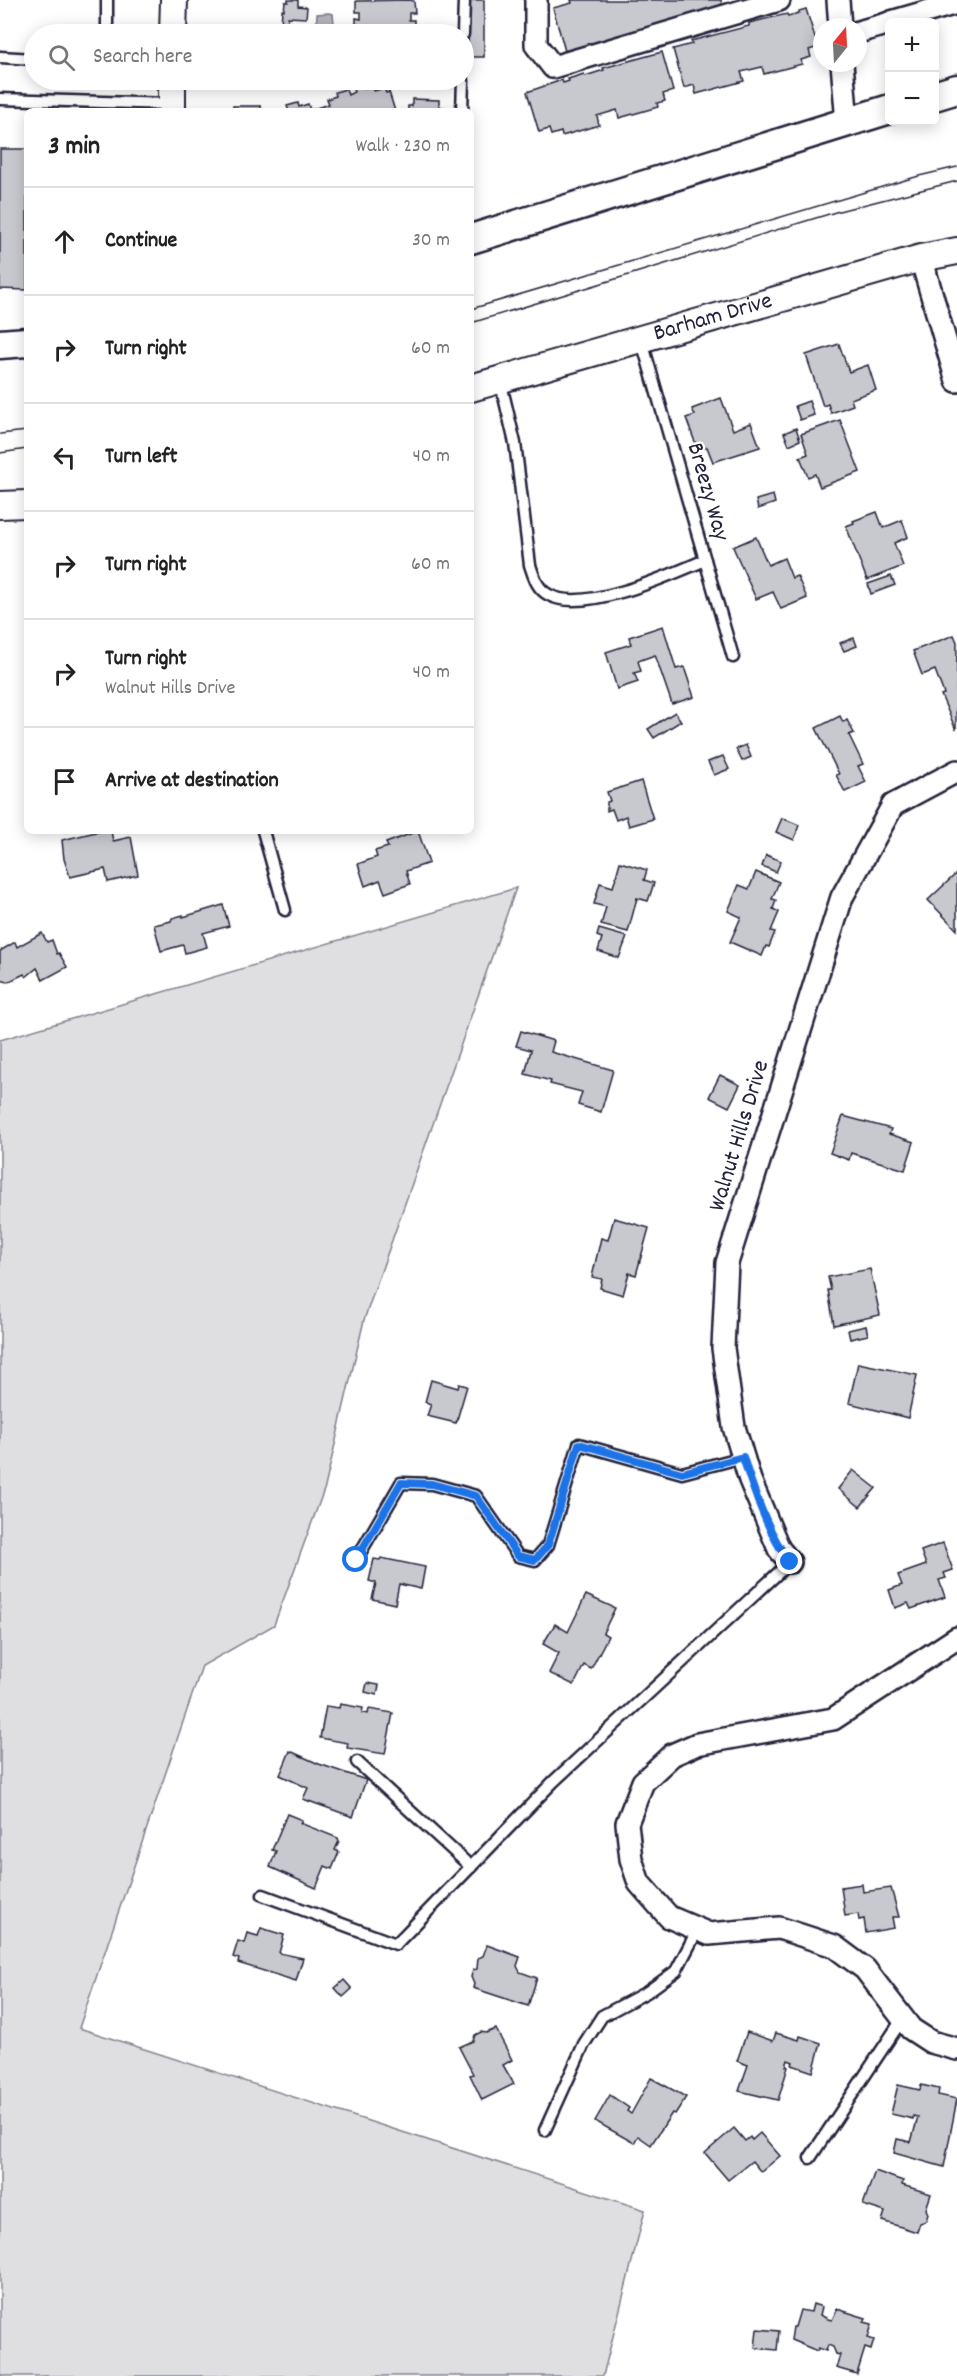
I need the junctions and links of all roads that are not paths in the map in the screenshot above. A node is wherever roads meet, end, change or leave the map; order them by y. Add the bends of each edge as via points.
1 (107, 0) edge
2 (174, 0) edge
3 (464, 0) edge
4 (536, 0) edge
5 (740, 0) edge
6 (779, 0) edge
7 (838, 0) edge
8 (957, 3) edge
9 (839, 18) edge
10 (907, 18) edge
11 (716, 19) junction
12 (107, 24) edge
13 (173, 24) edge
14 (463, 24) edge
15 (885, 24) edge
16 (867, 29) edge
17 (0, 57) edge
18 (24, 58) edge
19 (843, 72) edge
20 (957, 89) edge
21 (463, 90) edge
22 (939, 94) edge
23 (172, 98) edge
24 (0, 99) edge
25 (113, 107) edge
26 (462, 108) edge
27 (885, 112) edge
28 (847, 123) junction
29 (474, 235) edge
30 (957, 252) edge
31 (921, 258) junction
32 (640, 338) junction
33 (24, 342) edge
34 (0, 344) edge
35 (500, 380) junction
36 (957, 381) edge
37 (474, 387) edge
38 (24, 504) edge
39 (0, 505) edge
40 (705, 560) junction
41 (733, 657) dead end
42 (957, 771) edge
43 (264, 834) edge
44 (285, 910) dead end
45 (743, 1457) junction
46 (356, 1560) dead end
47 (790, 1562) joint
48 (957, 1638) edge
49 (357, 1762) dead end
50 (471, 1867) junction
51 (263, 1894) dead end
52 (698, 1929) junction
53 (903, 2018) junction
54 (957, 2049) edge
55 (544, 2130) dead end
56 (810, 2158) dead end

1 - 12 lane
2 - 13 street
3 - 14 lane
4 - 11 street via 536,45 553,68
5 - 11 lane
6 - 11 street
7 - 9 street
8 - 10 street
15 - 16 street
17 - 18 lane
19 - 28 street
20 - 22 main road
21 - 26 lane
23 - 25 lane
24 - 25 lane
27 - 28 main road
28 - 29 main road
30 - 31 street, Barham Drive
31 - 32 street, Barham Drive
31 - 36 street
32 - 35 street, Barham Drive
32 - 40 lane, Breezy Way
33 - 34 main road
35 - 37 street, Barham Drive
35 - 40 lane via 515,443 530,565 536,583 548,595 566,601 594,599 669,576
38 - 39 street
40 - 41 lane, Breezy Way
42 - 45 street, Walnut Hills Drive via 893,805 842,897 808,1002 727,1263 723,1348 734,1427
43 - 44 lane
45 - 46 lane via 682,1473 579,1444 548,1545 535,1560 518,1556 476,1496 432,1484 401,1483
45 - 47 street, Walnut Hills Drive via 779,1549
47 - 50 lane via 553,1782
48 - 52 street via 833,1719 697,1743 672,1755 643,1782 627,1823 631,1859 639,1882 669,1917
49 - 50 lane
50 - 51 lane via 396,1944
52 - 53 street via 709,1934 778,1928 834,1946 865,1969
52 - 55 lane via 676,1971 602,2016 584,2044
53 - 54 street via 911,2029 931,2042
53 - 56 lane

